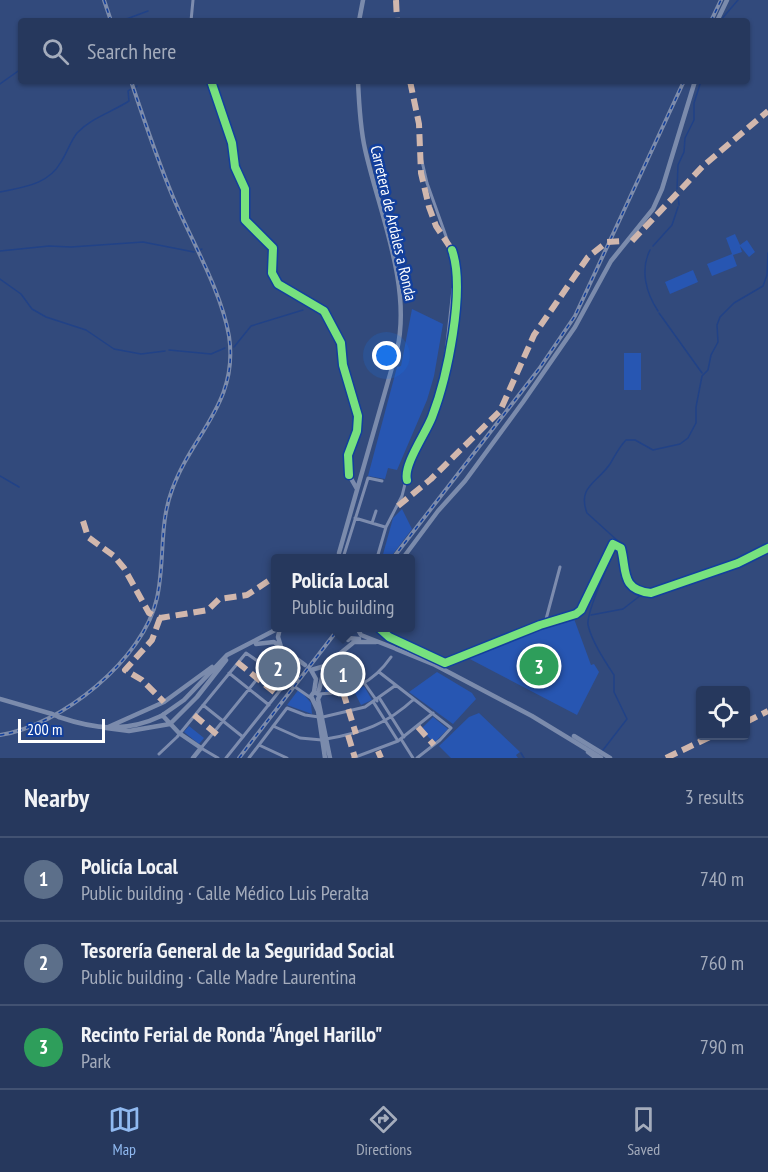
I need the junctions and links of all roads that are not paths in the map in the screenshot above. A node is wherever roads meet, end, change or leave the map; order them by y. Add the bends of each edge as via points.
1 (193, 0) edge
2 (365, 0) edge
3 (727, 0) edge
4 (191, 18) edge
5 (360, 18) edge
6 (718, 18) edge
7 (212, 84) edge
8 (358, 84) edge
9 (694, 84) edge
10 (421, 157) dead end
11 (662, 185) junction
12 (448, 242) dead end
13 (624, 242) junction
14 (452, 250) dead end
15 (585, 308) junction
16 (525, 398) junction
17 (381, 404) junction
18 (498, 431) junction
19 (494, 441) junction
20 (484, 451) junction
21 (368, 460) junction
22 (354, 478) junction
23 (382, 481) dead end
24 (462, 485) junction
25 (356, 503) junction
26 (376, 511) dead end
27 (355, 518) junction
28 (372, 523) junction
29 (386, 527) junction
30 (768, 548) edge
31 (339, 554) edge
32 (339, 554) edge
33 (344, 554) edge
34 (378, 554) edge
35 (406, 554) edge
36 (560, 567) dead end
37 (540, 625) junction
38 (272, 632) edge
39 (279, 632) edge
40 (346, 632) edge
41 (352, 632) edge
42 (358, 632) edge
43 (384, 632) edge
44 (348, 637) junction
45 (373, 642) junction
46 (281, 647) junction
47 (344, 648) junction
48 (391, 657) dead end
49 (224, 660) junction
50 (305, 665) dead end
51 (325, 666) junction
52 (267, 668) junction
53 (379, 672) junction
54 (229, 673) junction
55 (286, 683) junction
56 (365, 684) junction
57 (396, 685) junction
58 (249, 689) junction
59 (314, 695) junction
60 (0, 699) edge
61 (414, 699) junction
62 (377, 701) junction
63 (203, 705) junction
64 (269, 705) junction
65 (157, 706) junction
66 (514, 707) junction
67 (433, 713) junction
68 (163, 716) junction
69 (532, 716) junction
70 (321, 717) junction
71 (392, 718) junction
72 (223, 721) junction
73 (386, 722) junction
74 (170, 724) junction
75 (162, 726) junction
76 (273, 726) junction
77 (106, 728) junction
78 (179, 733) junction
79 (243, 737) junction
80 (325, 739) junction
81 (401, 739) junction
82 (259, 745) junction
83 (201, 748) junction
84 (159, 754) dead end
85 (193, 758) edge
86 (218, 758) edge
87 (226, 758) edge
88 (249, 758) edge
89 (287, 758) edge
90 (327, 758) edge
91 (353, 758) edge
92 (415, 758) edge
93 (596, 758) edge
94 (601, 758) edge
95 (610, 758) edge

1 - 4 street
2 - 5 main road
3 - 6 main road
7 - 22 street via 245,189 245,220 273,248 272,273 278,284 324,311 341,343 343,365 358,416 348,454
8 - 17 main road, Carretera de Ardales a Ronda via 363,140 401,301 400,336
9 - 11 main road
10 - 12 street
11 - 13 main road via 649,211
11 - 13 main road via 653,209
13 - 15 main road
13 - 15 main road via 612,255
14 - 29 street via 456,287 449,355 437,402 410,464 395,513
15 - 16 main road
16 - 18 main road
16 - 19 main road
17 - 21 main road, Carretera de Ardales a Ronda
17 - 22 main road, Carretera de Ardales a Ronda via 363,466
18 - 19 main road
18 - 20 main road
19 - 20 main road
19 - 24 main road
20 - 24 main road
21 - 22 main road
21 - 25 main road, Carretera de Ardales a Ronda
22 - 25 main road
22 - 31 main road, Carretera de Ardales a Ronda via 357,489
23 - 27 street via 368,478
24 - 35 main road
25 - 32 main road, Carretera de Ardales a Ronda
26 - 28 street
27 - 28 street
27 - 33 street
28 - 29 street
29 - 34 street
30 - 37 street via 651,593 631,586 617,545 610,548 581,610
36 - 37 street via 546,621
37 - 43 street via 445,663
38 - 49 main road
39 - 46 main road
40 - 44 main road
41 - 44 main road
42 - 45 main road
44 - 45 main road
44 - 47 main road
45 - 47 main road via 358,641
45 - 66 main road via 435,665
46 - 49 main road via 274,642 261,642
46 - 50 main road
47 - 51 main road
48 - 53 street
49 - 65 main road
49 - 68 main road
49 - 74 main road via 197,697
51 - 59 main road
51 - 59 main road via 311,670 316,680
52 - 54 street via 246,653
52 - 55 street
52 - 58 street
53 - 56 street
53 - 57 street
54 - 58 street
54 - 63 street
55 - 59 street
55 - 64 street
56 - 59 street via 344,692
56 - 62 street
57 - 61 street
57 - 62 street
58 - 64 street
58 - 72 street
59 - 70 main road
60 - 77 main road, bridge
61 - 67 street
61 - 71 street
62 - 70 street via 350,713
62 - 71 street
62 - 73 street
63 - 72 street
63 - 78 street
64 - 79 street
65 - 68 main road
65 - 77 main road
66 - 69 main road
66 - 93 main road
67 - 81 street
67 - 92 street via 450,728
68 - 74 main road
68 - 75 main road
68 - 77 main road via 128,727
69 - 94 main road
69 - 95 main road
70 - 76 street via 287,708
70 - 80 main road
71 - 73 street
71 - 81 street
72 - 79 street
72 - 83 street
73 - 80 street
73 - 81 street
74 - 75 main road
74 - 78 main road
75 - 77 main road via 119,732
76 - 80 street via 300,738
76 - 82 street
78 - 83 main road
78 - 84 street
79 - 87 street
80 - 90 main road
81 - 91 street
81 - 92 street
82 - 88 street
82 - 89 street
83 - 85 main road
83 - 86 street

